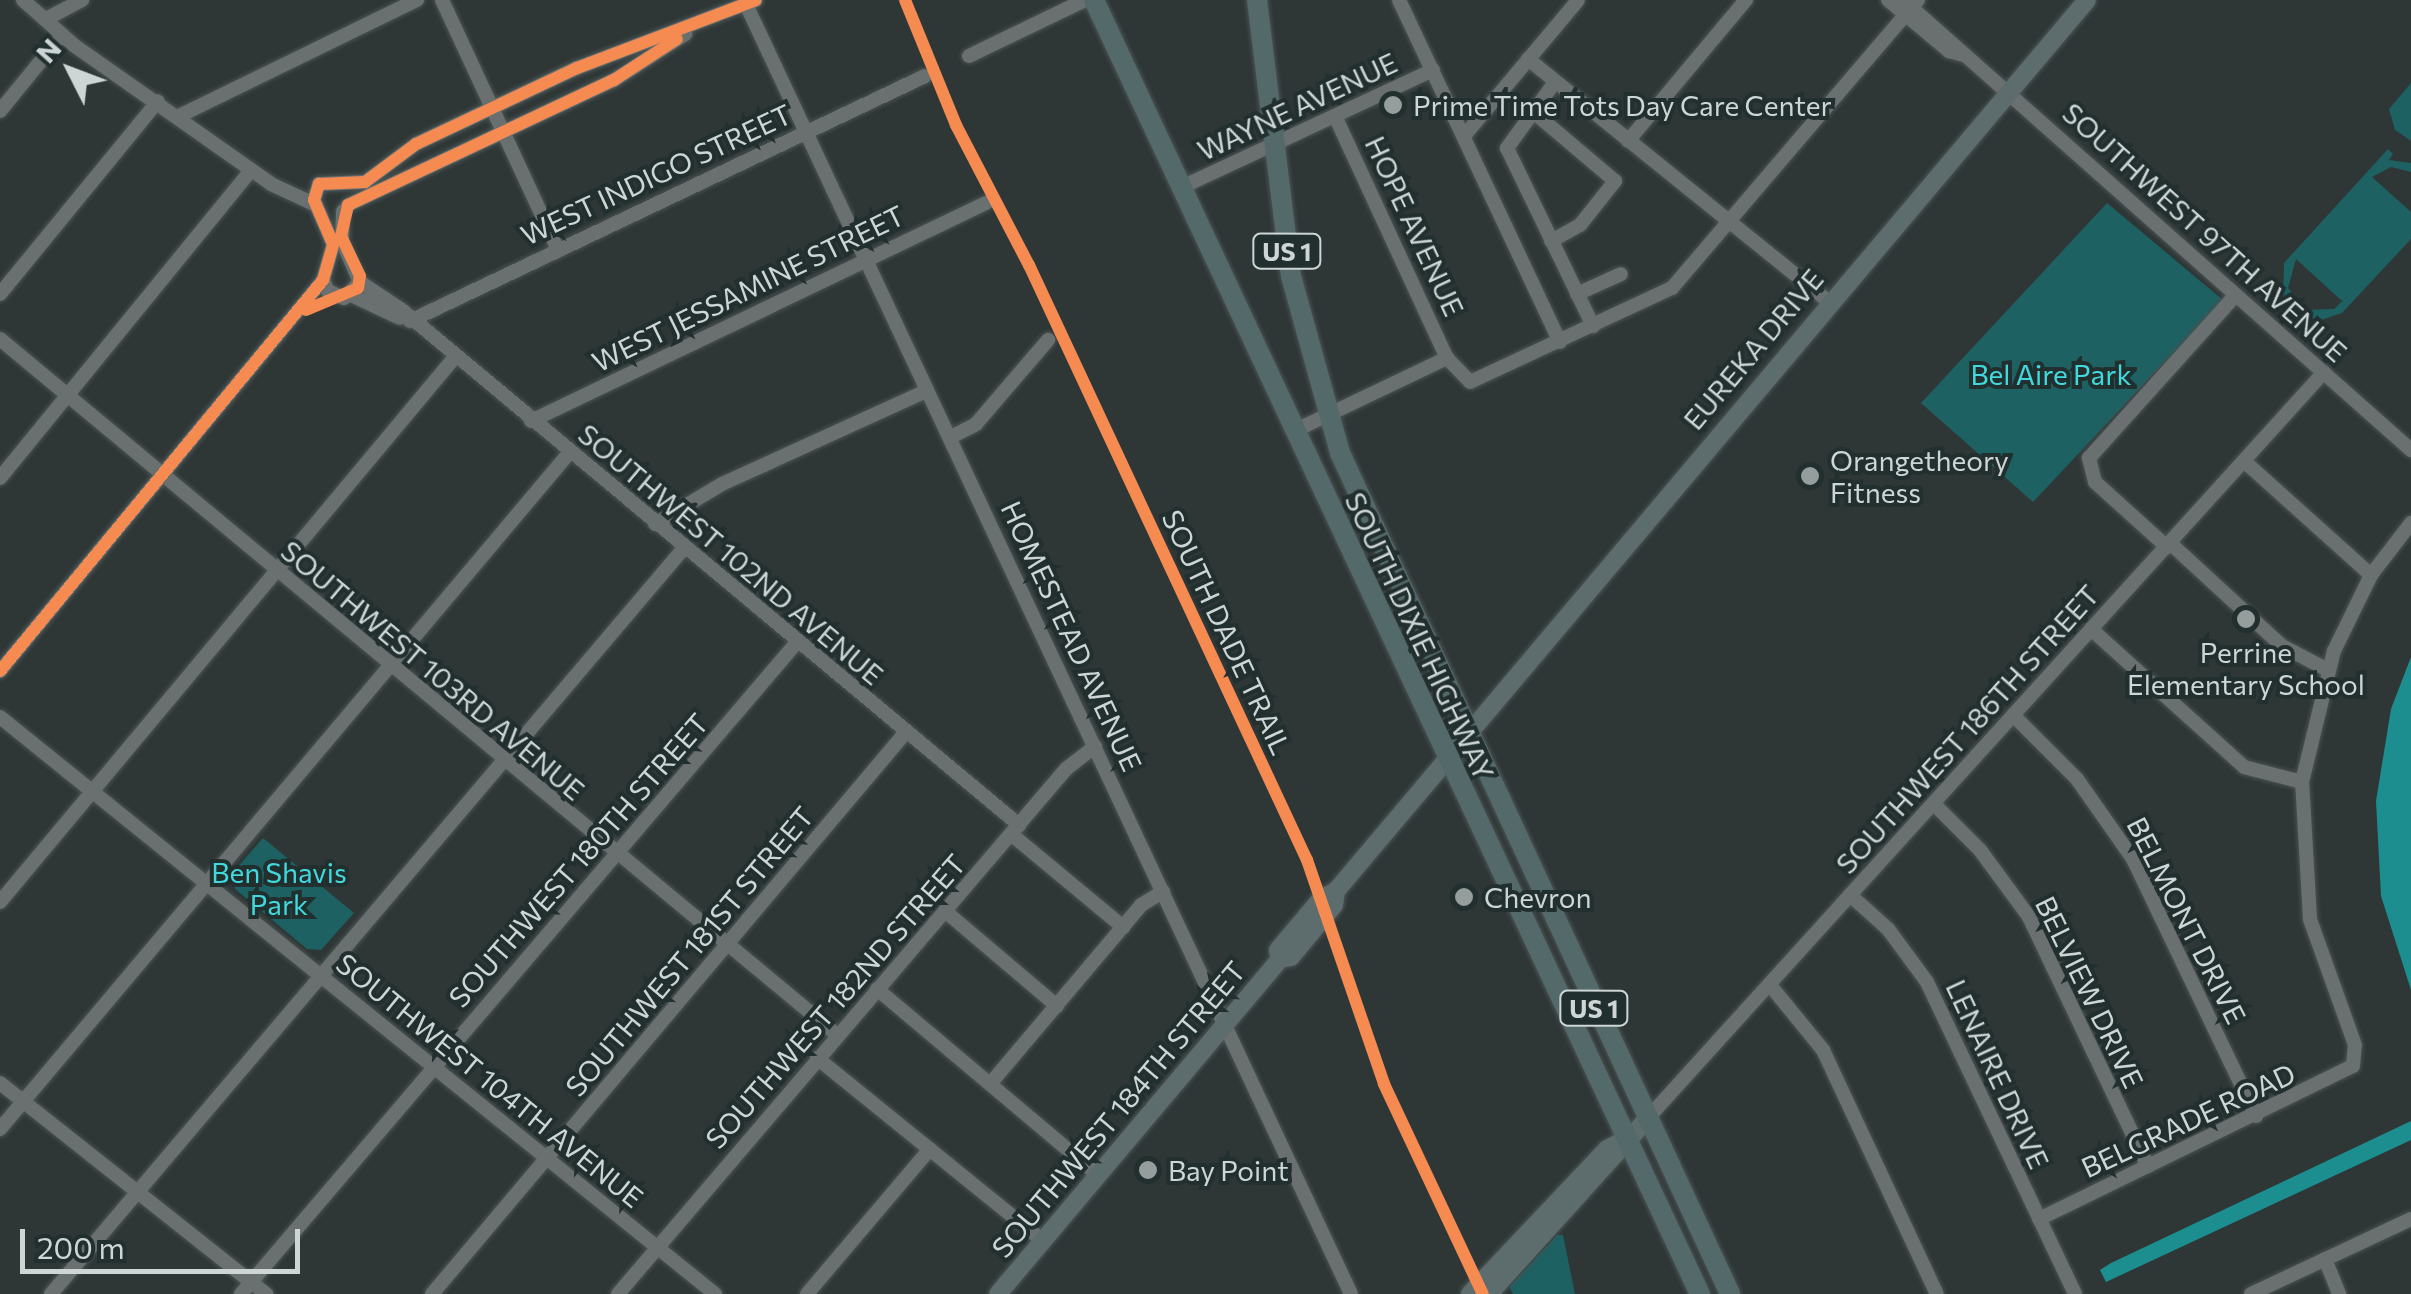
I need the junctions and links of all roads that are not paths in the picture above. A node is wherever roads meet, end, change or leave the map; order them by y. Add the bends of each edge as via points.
1 (24, 0) edge
2 (82, 0) edge
3 (416, 0) edge
4 (442, 0) edge
5 (1085, 0) edge
6 (1094, 0) edge
7 (1257, 0) edge
8 (1400, 0) edge
9 (1578, 0) edge
10 (1746, 0) edge
11 (1888, 0) edge
12 (2087, 0) edge
13 (749, 1) edge
14 (1909, 5) edge
15 (46, 19) junction
16 (694, 28) junction
17 (62, 35) junction
18 (969, 56) dead end
19 (1528, 59) junction
20 (1433, 70) junction
21 (924, 76) dead end
22 (1556, 82) junction
23 (2010, 91) junction
24 (158, 101) junction
25 (493, 110) junction
26 (1532, 110) junction
27 (0, 111) edge
28 (179, 116) junction
29 (1335, 116) junction
30 (502, 132) junction
31 (806, 132) junction
32 (1464, 136) junction
33 (1628, 140) junction
34 (1273, 144) junction
35 (256, 172) junction
36 (319, 184) junction
37 (344, 184) junction
38 (1182, 188) junction
39 (986, 203) dead end
40 (318, 208) junction
41 (345, 208) junction
42 (1728, 221) junction
43 (1551, 240) junction
44 (557, 248) junction
45 (868, 258) junction
46 (332, 264) junction
47 (354, 266) junction
48 (1620, 274) dead end
49 (324, 280) junction
50 (356, 289) junction
51 (0, 294) edge
52 (1577, 294) junction
53 (332, 295) junction
54 (2236, 295) junction
55 (1828, 302) junction
56 (295, 317) junction
57 (410, 321) junction
58 (1593, 326) junction
59 (0, 340) edge
60 (1048, 340) dead end
61 (1560, 342) junction
62 (454, 358) junction
63 (1447, 358) junction
64 (2324, 372) junction
65 (926, 391) junction
66 (68, 394) junction
67 (1327, 416) junction
68 (532, 421) junction
69 (1294, 431) junction
70 (951, 438) junction
71 (2411, 450) edge
72 (569, 453) junction
73 (2244, 461) junction
74 (163, 476) junction
75 (0, 478) edge
76 (1355, 494) junction
77 (1330, 506) junction
78 (2411, 522) edge
79 (654, 524) junction
80 (2168, 545) junction
81 (684, 548) junction
82 (275, 571) junction
83 (2371, 576) junction
84 (2091, 629) junction
85 (798, 642) junction
86 (390, 667) junction
87 (2328, 670) junction
88 (0, 671) edge
89 (2013, 715) junction
90 (0, 717) edge
91 (906, 732) junction
92 (1468, 738) junction
93 (1095, 746) junction
94 (503, 760) junction
95 (1448, 760) junction
96 (2302, 782) junction
97 (92, 790) junction
98 (1934, 804) junction
99 (1015, 829) junction
100 (617, 852) junction
101 (208, 883) junction
102 (1163, 892) junction
103 (1850, 894) junction
104 (1542, 896) junction
105 (0, 902) edge
106 (1518, 908) junction
107 (945, 912) junction
108 (1123, 926) junction
109 (729, 943) junction
110 (320, 976) junction
111 (1770, 986) junction
112 (877, 989) junction
113 (1057, 1006) junction
114 (1225, 1024) junction
115 (837, 1035) junction
116 (817, 1058) junction
117 (434, 1068) junction
118 (0, 1083) edge
119 (990, 1084) junction
120 (23, 1102) junction
121 (2256, 1116) junction
122 (1647, 1119) junction
123 (0, 1129) edge
124 (1628, 1139) junction
125 (930, 1149) junction
126 (547, 1159) junction
127 (2148, 1166) junction
128 (1098, 1175) junction
129 (138, 1191) junction
130 (2039, 1218) junction
131 (2411, 1219) edge
132 (1043, 1240) junction
133 (657, 1248) junction
134 (2325, 1259) junction
135 (246, 1288) edge
136 (51, 1294) edge
137 (266, 1294) edge
138 (432, 1294) edge
139 (618, 1294) edge
140 (714, 1294) edge
141 (807, 1294) edge
142 (998, 1294) edge
143 (1351, 1294) edge
144 (1470, 1294) edge
145 (1489, 1294) edge
146 (1700, 1294) edge
147 (1730, 1294) edge
148 (1938, 1294) edge
149 (2075, 1294) edge
150 (2251, 1294) edge
151 (2339, 1294) edge

1 - 15 street
2 - 15 street
3 - 28 street
4 - 25 street
5 - 18 street
6 - 38 highway, SOUTH DIXIE HIGHWAY / US 1
7 - 34 highway, SOUTH DIXIE HIGHWAY / US 1
8 - 20 street
9 - 19 street
10 - 33 street
11 - 14 street, SOUTHWEST 97TH AVENUE
12 - 23 main road, EUREKA DRIVE
13 - 16 street
13 - 31 street, HOMESTEAD AVENUE
14 - 23 street, SOUTHWEST 97TH AVENUE
14 - 42 street
15 - 17 street
16 - 25 street via 618,49
16 - 30 street via 614,80
17 - 24 street
17 - 27 street
19 - 22 street
19 - 32 street
20 - 29 street, WAYNE AVENUE
20 - 32 street
21 - 31 street, WEST INDIGO STREET
22 - 26 street
22 - 33 street
23 - 54 street, SOUTHWEST 97TH AVENUE
23 - 55 main road, EUREKA DRIVE
24 - 28 street
24 - 51 street
25 - 30 street
25 - 37 street via 416,144 374,178
26 - 43 street via 1506,144
26 - 43 street via 1614,177 1580,225
28 - 35 street
29 - 34 street, WAYNE AVENUE
29 - 63 street, HOPE AVENUE
30 - 41 street
30 - 44 street
31 - 44 street, WEST INDIGO STREET
31 - 45 street, HOMESTEAD AVENUE
32 - 61 street
33 - 42 street
34 - 38 street, WAYNE AVENUE
34 - 67 highway, SOUTH DIXIE HIGHWAY / US 1 via 1291,276
35 - 36 street
35 - 40 street
35 - 66 street
36 - 37 street
36 - 40 street
37 - 41 street
38 - 69 highway, SOUTH DIXIE HIGHWAY / US 1
39 - 45 street, WEST JESSAMINE STREET
40 - 41 street
40 - 46 street via 332,234
41 - 47 street via 341,236
42 - 55 street
42 - 58 street via 1672,288
43 - 52 street
44 - 57 street, WEST INDIGO STREET
45 - 65 street, HOMESTEAD AVENUE
45 - 68 street, WEST JESSAMINE STREET
46 - 47 street
46 - 49 street
47 - 50 street
48 - 52 street
49 - 53 street
49 - 56 street
50 - 53 street
50 - 57 street, SOUTHWEST 102ND AVENUE
52 - 58 street
53 - 56 street
54 - 64 street, SOUTHWEST 97TH AVENUE
54 - 80 street via 2088,461 2095,482
55 - 92 main road, EUREKA DRIVE
56 - 74 street
57 - 62 street, SOUTHWEST 102ND AVENUE
58 - 61 street
59 - 66 street, SOUTHWEST 103RD AVENUE
60 - 70 street via 979,421
61 - 63 street via 1470,382
62 - 68 street, SOUTHWEST 102ND AVENUE
62 - 82 street
63 - 67 street
64 - 71 street, SOUTHWEST 97TH AVENUE
64 - 73 street, SOUTHWEST 186TH STREET
65 - 70 street, HOMESTEAD AVENUE
65 - 79 street
66 - 74 street, SOUTHWEST 103RD AVENUE
66 - 75 street
67 - 69 street
67 - 76 highway, SOUTH DIXIE HIGHWAY / US 1
68 - 72 street, SOUTHWEST 102ND AVENUE
69 - 77 highway, SOUTH DIXIE HIGHWAY / US 1
70 - 93 street, HOMESTEAD AVENUE
72 - 79 street, SOUTHWEST 102ND AVENUE
72 - 86 street
73 - 80 street, SOUTHWEST 186TH STREET
73 - 83 street
74 - 82 street, SOUTHWEST 103RD AVENUE
74 - 88 street
76 - 77 highway
76 - 92 highway, SOUTH DIXIE HIGHWAY / US 1
77 - 95 highway, SOUTH DIXIE HIGHWAY / US 1
78 - 83 street
79 - 81 street, SOUTHWEST 102ND AVENUE
80 - 84 street, SOUTHWEST 186TH STREET
80 - 87 street via 2282,646
81 - 85 street, SOUTHWEST 102ND AVENUE
81 - 94 street
82 - 86 street, SOUTHWEST 103RD AVENUE
82 - 97 street
83 - 87 street
84 - 89 street, SOUTHWEST 186TH STREET
84 - 96 street via 2244,767
85 - 91 street, SOUTHWEST 102ND AVENUE
85 - 100 street, SOUTHWEST 180TH STREET
86 - 94 street, SOUTHWEST 103RD AVENUE
86 - 101 street
87 - 96 street
89 - 98 street, SOUTHWEST 186TH STREET
89 - 121 street, BELMONT DRIVE via 2077,780 2133,859
90 - 97 street, SOUTHWEST 104TH AVENUE
91 - 99 street, SOUTHWEST 102ND AVENUE
91 - 109 street, SOUTHWEST 181ST STREET
92 - 95 main road, SOUTHWEST 184TH STREET
92 - 104 highway, SOUTH DIXIE HIGHWAY / US 1
93 - 99 street, SOUTHWEST 182ND STREET via 1073,761
93 - 102 street, HOMESTEAD AVENUE
94 - 100 street, SOUTHWEST 103RD AVENUE
94 - 110 street
95 - 106 highway, SOUTH DIXIE HIGHWAY / US 1
95 - 114 main road, SOUTHWEST 184TH STREET via 1336,891 1334,906 1291,957 1280,959
96 - 121 street, BELGRADE ROAD via 2310,919 2355,1045 2354,1062 2343,1075
97 - 101 street, SOUTHWEST 104TH AVENUE
97 - 105 street
98 - 103 street, SOUTHWEST 186TH STREET
98 - 127 street, BELVIEW DRIVE via 1980,850 2028,917
99 - 107 street, SOUTHWEST 182ND STREET
99 - 108 street, SOUTHWEST 102ND AVENUE
100 - 109 street, SOUTHWEST 103RD AVENUE
100 - 117 street, SOUTHWEST 180TH STREET
101 - 110 street, SOUTHWEST 104TH AVENUE
101 - 120 street
102 - 108 street
102 - 114 street, HOMESTEAD AVENUE
103 - 111 street, SOUTHWEST 186TH STREET
103 - 130 street, LENAIRE DRIVE via 1888,930 1926,982
104 - 106 highway
104 - 122 highway, SOUTH DIXIE HIGHWAY / US 1
106 - 124 highway, SOUTH DIXIE HIGHWAY / US 1
107 - 112 street, SOUTHWEST 182ND STREET
107 - 113 street
108 - 113 street
109 - 115 street, SOUTHWEST 103RD AVENUE
109 - 126 street, SOUTHWEST 181ST STREET
110 - 117 street, SOUTHWEST 104TH AVENUE
110 - 129 street
111 - 122 street, SOUTHWEST 186TH STREET
111 - 148 street via 1823,1050
112 - 115 street, SOUTHWEST 182ND STREET
112 - 119 street
113 - 119 street
114 - 128 main road, SOUTHWEST 184TH STREET
114 - 143 street, HOMESTEAD AVENUE
115 - 116 street, SOUTHWEST 182ND STREET
116 - 125 street
116 - 133 street, SOUTHWEST 182ND STREET
117 - 126 street, SOUTHWEST 104TH AVENUE
117 - 135 street, SOUTHWEST 180TH STREET
118 - 120 street
119 - 128 street
120 - 123 street
120 - 129 street
121 - 127 street, BELGRADE ROAD
122 - 124 main road
122 - 147 highway, SOUTH DIXIE HIGHWAY / US 1
124 - 144 main road via 1608,1149
124 - 145 main road via 1614,1163
124 - 146 highway, SOUTH DIXIE HIGHWAY / US 1
125 - 132 street
125 - 141 street
126 - 133 street, SOUTHWEST 104TH AVENUE
126 - 138 street, SOUTHWEST 181ST STREET
127 - 130 street, BELGRADE ROAD
128 - 132 main road, SOUTHWEST 184TH STREET
129 - 135 street
129 - 136 street
130 - 149 street, LENAIRE DRIVE
131 - 134 street
132 - 142 main road, SOUTHWEST 184TH STREET
133 - 139 street, SOUTHWEST 182ND STREET
133 - 140 street, SOUTHWEST 104TH AVENUE
134 - 150 street
134 - 151 street
135 - 137 street

